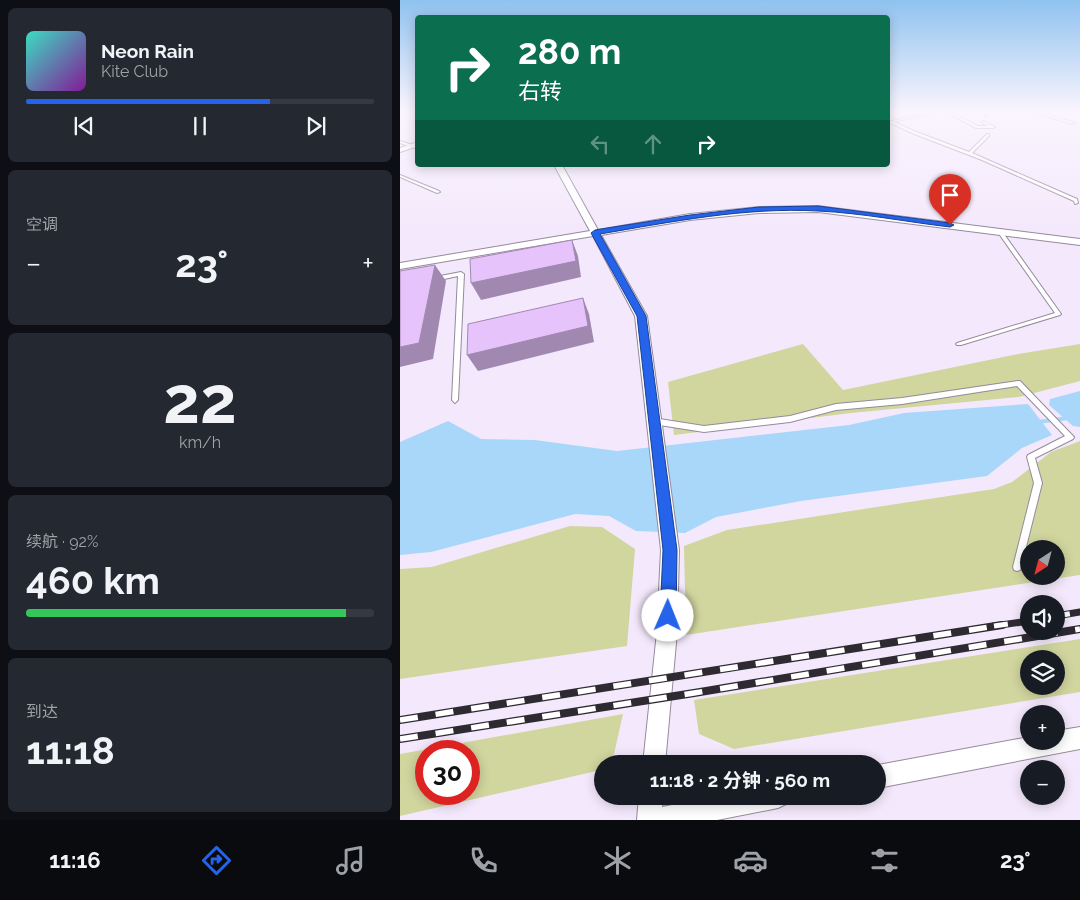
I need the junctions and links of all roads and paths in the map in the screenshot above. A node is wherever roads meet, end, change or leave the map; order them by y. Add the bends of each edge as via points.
1 (959, 150) edge
2 (973, 150) edge
3 (969, 154) junction
4 (559, 167) edge
5 (400, 176) edge
6 (438, 192) dead end
7 (1076, 203) dead end
8 (999, 231) junction
9 (595, 233) junction
10 (1080, 242) edge
11 (400, 266) edge
12 (426, 281) edge
13 (959, 344) dead end
14 (455, 400) dead end
15 (653, 421) junction
16 (1017, 567) dead end
17 (1080, 738) edge
18 (655, 755) edge
19 (886, 775) edge
20 (650, 805) edge
21 (732, 805) edge
22 (649, 820) edge
23 (656, 820) edge

1 - 3 lane
2 - 3 lane
3 - 7 lane via 1034,180 1076,200
4 - 9 street
5 - 6 lane
8 - 9 street via 812,209 700,216
8 - 10 street
8 - 13 lane via 1058,314
9 - 11 street
9 - 15 street via 641,316
12 - 14 lane via 461,274
15 - 16 lane via 704,429 790,419 836,407 902,401 1018,383 1070,437 1031,457 1038,482
15 - 18 street via 658,437 670,550 668,632
17 - 19 street
20 - 22 street
21 - 23 street

